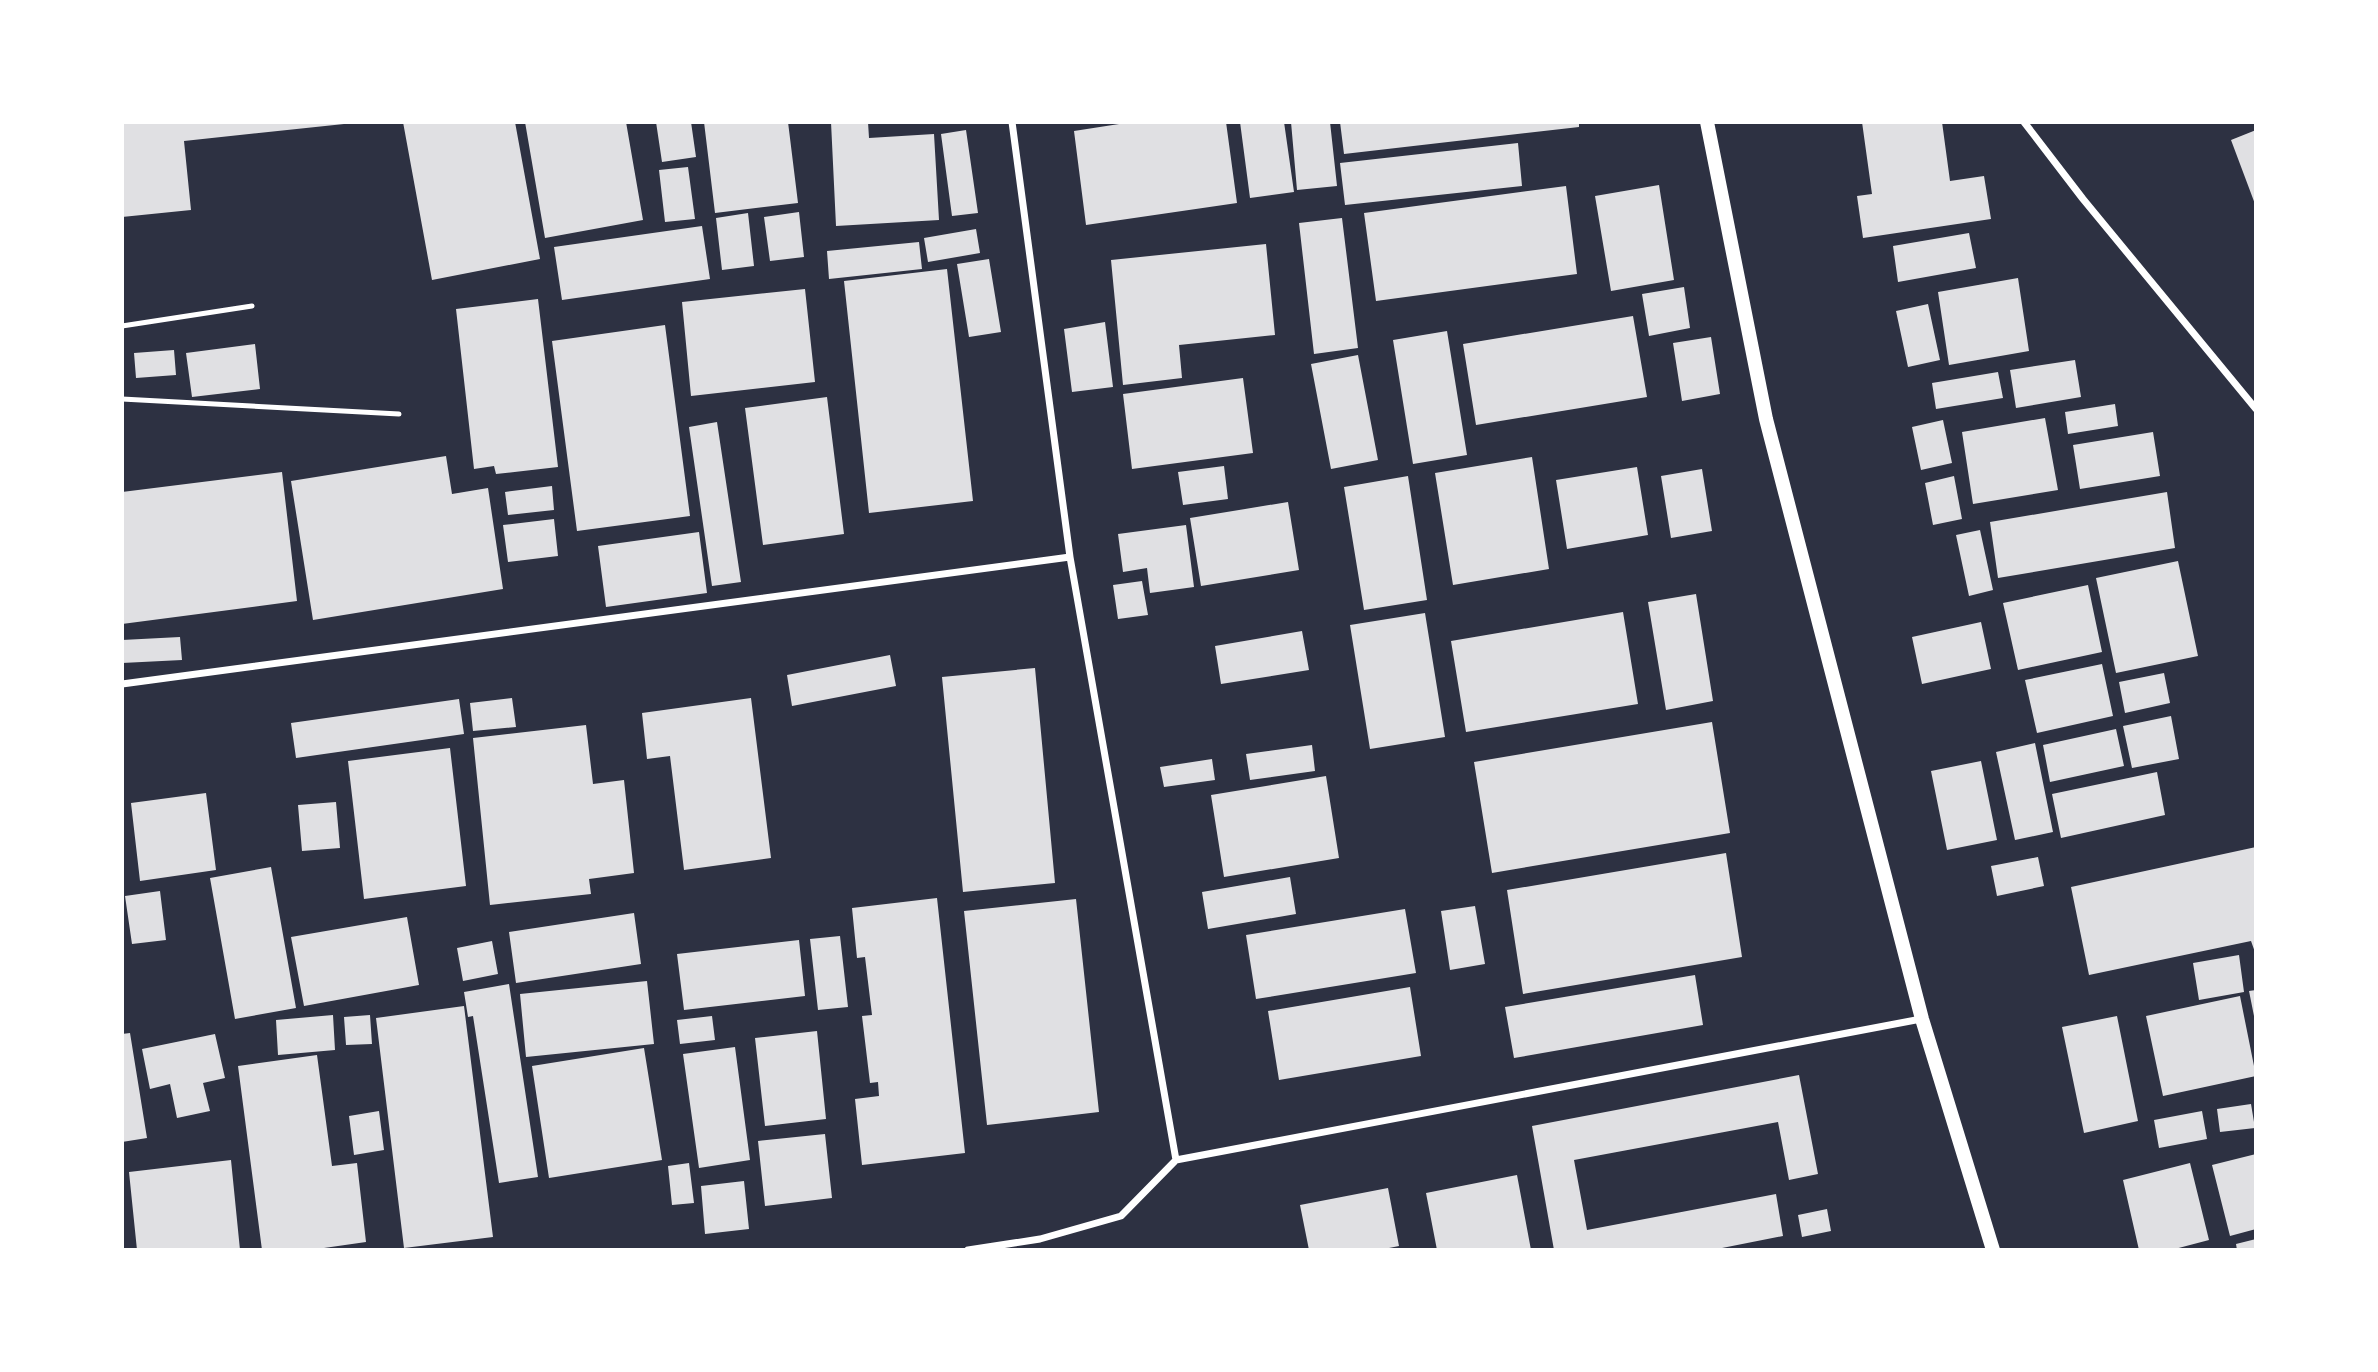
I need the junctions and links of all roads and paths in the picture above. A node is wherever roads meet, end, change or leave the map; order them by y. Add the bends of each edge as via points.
1 (1012, 122) edge
2 (1707, 122) edge
3 (2024, 122) edge
4 (252, 306) dead end
5 (122, 326) edge
6 (122, 399) edge
7 (2256, 409) edge
8 (398, 414) dead end
9 (1070, 557) junction
10 (122, 684) edge
11 (1922, 1019) junction
12 (1175, 1160) junction
13 (968, 1250) edge
14 (1993, 1250) edge

1 - 9 street
2 - 11 main road via 1766,419
3 - 7 street
4 - 5 lane
6 - 8 lane
9 - 10 street
9 - 12 street
11 - 12 street
11 - 14 main road
12 - 13 street via 1121,1216 1040,1240

